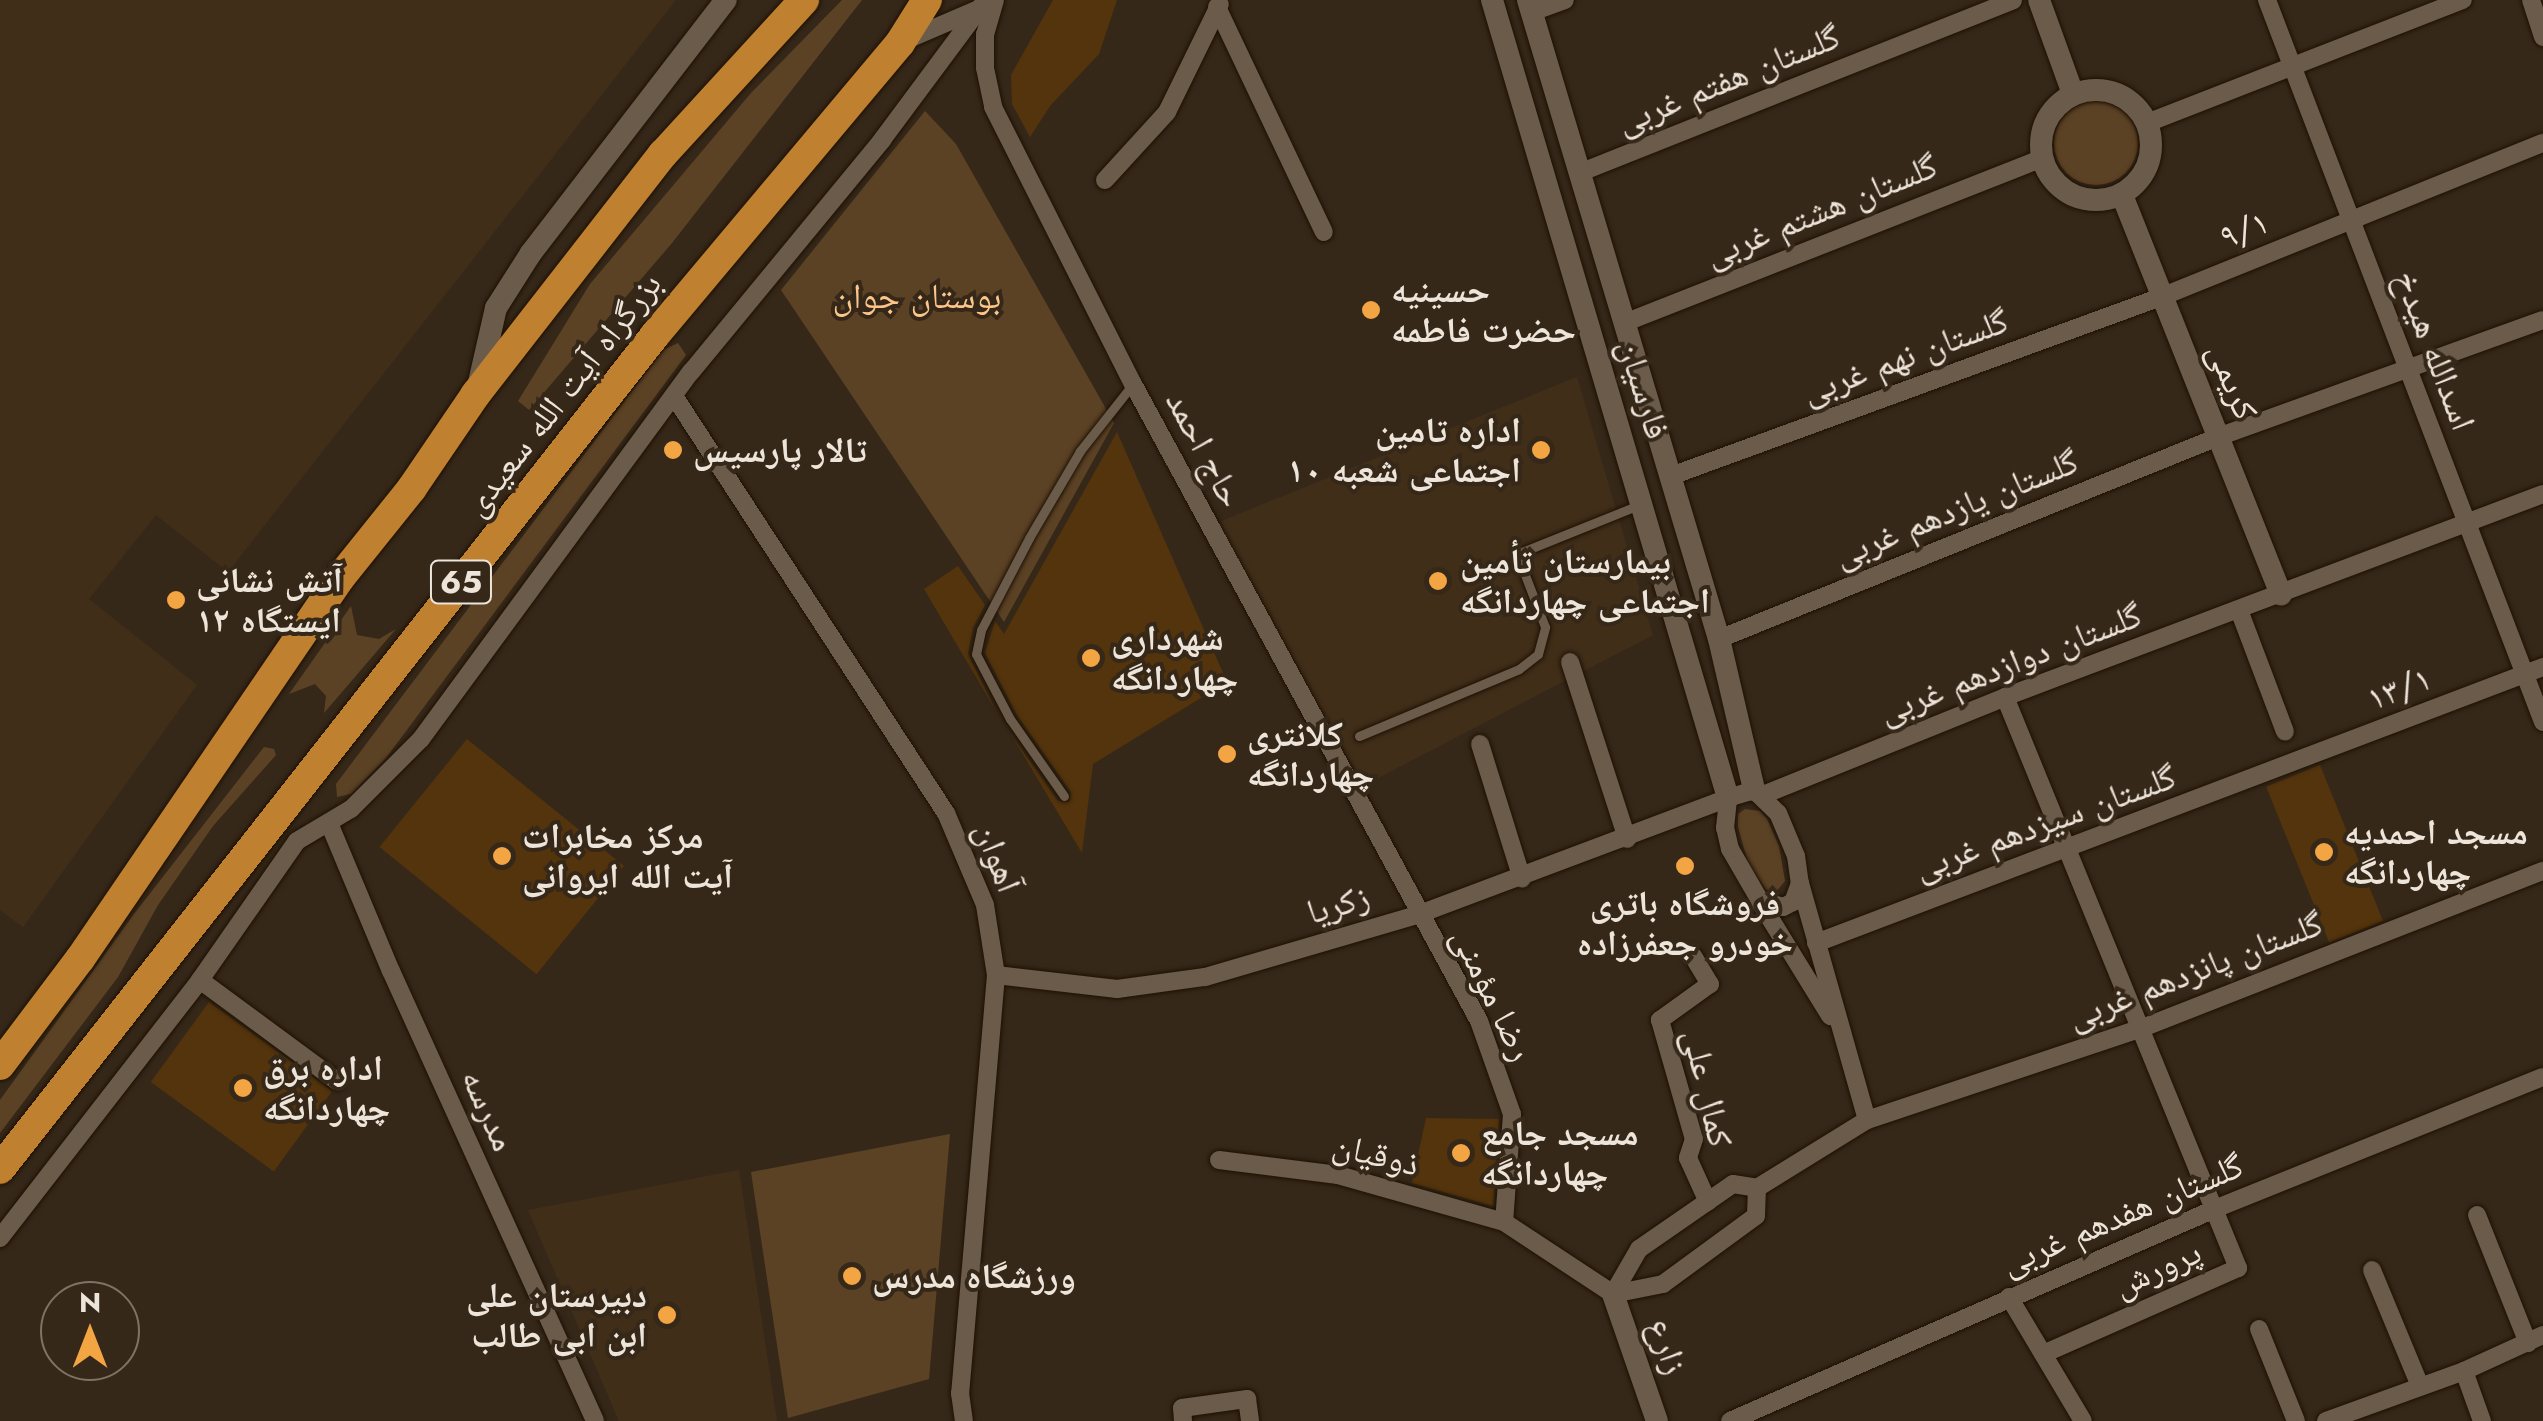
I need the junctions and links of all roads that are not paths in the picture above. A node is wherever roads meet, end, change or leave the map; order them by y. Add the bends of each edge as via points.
1 (726, 0) edge
2 (804, 0) edge
3 (928, 0) edge
4 (994, 0) edge
5 (1492, 0) edge
6 (1565, 0) edge
7 (2012, 0) edge
8 (2039, 0) edge
9 (2267, 0) edge
10 (2464, 0) edge
11 (2531, 0) edge
12 (1220, 4) edge
13 (982, 5) edge
14 (1530, 6) edge
15 (2543, 37) edge
16 (900, 43) junction
17 (2292, 66) junction
18 (2073, 94) junction
19 (2147, 124) junction
20 (2543, 143) edge
21 (2042, 158) junction
22 (1579, 173) junction
23 (1104, 180) dead end
24 (2122, 194) junction
25 (2352, 221) junction
26 (1324, 232) dead end
27 (2162, 297) junction
28 (2543, 320) edge
29 (1624, 323) junction
30 (2408, 368) junction
31 (1133, 384) junction
32 (476, 394) junction
33 (674, 396) junction
34 (2218, 437) junction
35 (1671, 476) junction
36 (2543, 494) edge
37 (1642, 504) junction
38 (2467, 526) junction
39 (2281, 594) junction
40 (2240, 610) junction
41 (1718, 638) junction
42 (1570, 662) dead end
43 (2534, 670) edge
44 (2005, 696) junction
45 (2543, 722) edge
46 (2285, 732) dead end
47 (1360, 736) dead end
48 (1480, 744) dead end
49 (2296, 763) joint
50 (1758, 792) junction
51 (1064, 796) dead end
52 (1728, 798) junction
53 (1686, 817) junction
54 (273, 821) junction
55 (329, 823) junction
56 (1725, 828) junction
57 (1627, 839) junction
58 (297, 841) junction
59 (2068, 848) junction
60 (2543, 871) edge
61 (1522, 879) junction
62 (1800, 883) junction
63 (1759, 899) junction
64 (1417, 915) junction
65 (1816, 942) junction
66 (1693, 956) dead end
67 (996, 976) junction
68 (200, 980) junction
69 (2142, 1028) junction
70 (1841, 1034) junction
71 (0, 1065) edge
72 (2543, 1076) edge
73 (337, 1081) dead end
74 (1867, 1120) junction
75 (1219, 1160) dead end
76 (0, 1169) edge
77 (1758, 1188) junction
78 (1708, 1202) junction
79 (2217, 1208) junction
80 (2477, 1215) dead end
81 (1504, 1222) junction
82 (0, 1238) edge
83 (2372, 1270) dead end
84 (1613, 1294) junction
85 (2009, 1297) junction
86 (2259, 1329) dead end
87 (2535, 1339) edge
88 (2043, 1354) junction
89 (2464, 1371) junction
90 (2420, 1386) junction
91 (2077, 1419) edge
92 (596, 1421) edge
93 (964, 1421) edge
94 (1183, 1421) edge
95 (1250, 1421) edge
96 (1657, 1421) edge
97 (1730, 1421) edge
98 (2296, 1421) edge
99 (2326, 1421) edge
100 (2482, 1421) edge

1 - 32 street via 513,280 496,308
2 - 32 highway, بزرگراه آیت الله سعیدی via 663,154
3 - 16 highway, بزرگراه آیت الله سعیدی / 65
4 - 31 street, حاج احمد via 985,34 993,107
5 - 37 street, فارسیان
6 - 14 street
7 - 22 street, گلستان هفتم غربی
8 - 18 street
9 - 17 street, اسدالله هیدخ
10 - 17 street
11 - 15 street
12 - 23 street via 1168,112
12 - 26 street
13 - 16 street
13 - 33 street
14 - 22 street, فارسیان
16 - 54 highway, بزرگراه آیت الله سعیدی / 65 via 655,334
17 - 19 street
17 - 25 street, اسدالله هیدخ
18 - 19 street via 2110,91 2128,99
18 - 21 street via 2046,121
19 - 24 street via 2148,166
20 - 25 street, ۹/۱
21 - 24 street via 2048,174 2073,196 2106,200
21 - 29 street, گلستان هشتم غربی
22 - 29 street, فارسیان
24 - 27 street, کریمی
25 - 27 street, ۹/۱
25 - 30 street, اسدالله هیدخ
27 - 34 street, کریمی
27 - 35 street, گلستان نهم غربی
28 - 30 street, گلستان یازدهم غربی
29 - 35 street, فارسیان
30 - 34 street, گلستان یازدهم غربی
30 - 38 street, اسدالله هیدخ
31 - 51 lane via 1063,480 982,630 976,654 1010,719
31 - 64 street, حاج احمد
32 - 71 highway, بزرگراه آیت الله سعیدی
33 - 55 street via 421,739 387,778
33 - 67 street, آهوان via 946,813 984,906
34 - 39 street, کریمی
34 - 41 street, گلستان یازدهم غربی
35 - 41 street, فارسیان
36 - 38 street, گلستان دوازدهم غربی
37 - 47 lane via 1518,554 1545,626 1544,642 1528,661
37 - 52 street, فارسیان
38 - 39 street, گلستان دوازدهم غربی
38 - 43 street, اسدالله هیدخ
39 - 40 street, گلستان دوازدهم غربی
40 - 44 street, گلستان دوازدهم غربی
40 - 46 street
41 - 50 street, فارسیان
42 - 57 street
43 - 45 street, اسدالله هیدخ
43 - 49 street, ۱۳/۱
44 - 50 street, گلستان دوازدهم غربی
44 - 59 street
48 - 61 street
49 - 59 street, گلستان سیزدهم غربی
50 - 52 street, گلستان دوازدهم غربی
50 - 62 street via 1788,832
52 - 53 street, زکریا
52 - 56 street
53 - 56 street
53 - 57 street, زکریا
54 - 58 street
54 - 76 highway, بزرگراه آیت الله سعیدی / 65
55 - 58 street
55 - 92 street, مدرسه
56 - 63 street
57 - 61 street, زکریا
58 - 68 street
59 - 65 street, گلستان سیزدهم غربی
59 - 69 street
60 - 69 street, گلستان پانزدهم غربی
61 - 64 street, زکریا
62 - 63 street via 1793,902 1783,907
62 - 65 street
63 - 70 street
64 - 67 street, زکریا via 1170,982 1117,989
64 - 81 street, رضا مؤمنی via 1479,1022 1512,1114
65 - 70 street
66 - 78 street, کمال علی via 1710,984 1660,1020 1694,1139 1688,1158
67 - 93 street, آهوان via 960,1394
68 - 73 street
68 - 82 street
69 - 74 street, گلستان پانزدهم غربی
69 - 79 street
70 - 74 street
72 - 79 street, گلستان هفدهم غربی
74 - 77 street
75 - 81 street, ذوقیان via 1338,1174
77 - 78 street via 1733,1184
77 - 84 street via 1756,1216 1663,1284
78 - 84 street via 1639,1249
79 - 85 street, گلستان هفدهم غربی
79 - 88 street, پرورش via 2238,1268
80 - 87 street
81 - 84 street, ذوقیان
83 - 90 street
84 - 96 street, زارع
85 - 88 street
85 - 97 street, گلستان هفدهم غربی
86 - 98 street
87 - 89 street
88 - 91 street
89 - 90 street
89 - 100 street
90 - 99 street
94 - 95 street via 1182,1408 1247,1399

